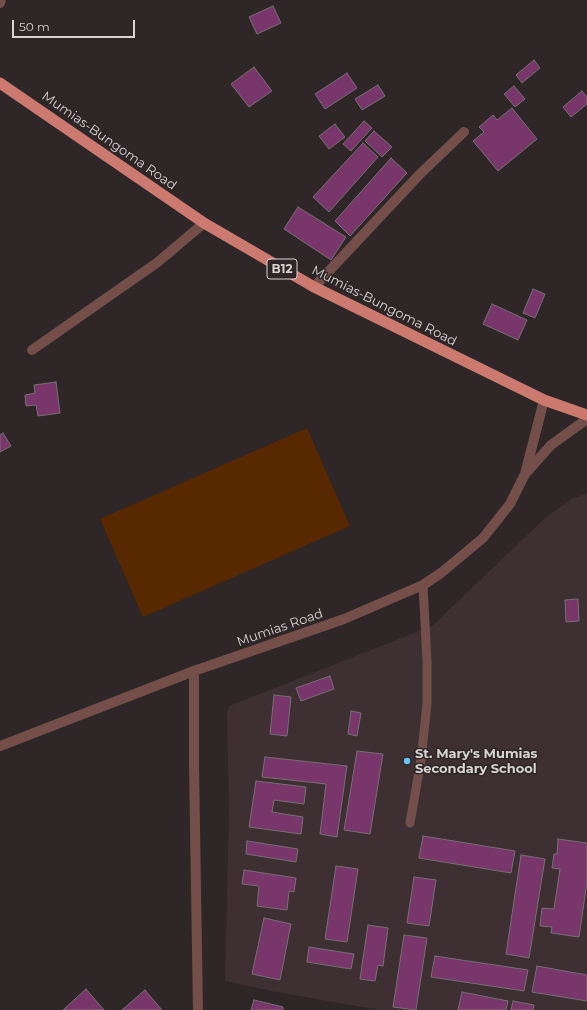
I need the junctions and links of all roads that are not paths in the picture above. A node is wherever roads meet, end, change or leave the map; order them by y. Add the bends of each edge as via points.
1 (1, 0) edge
2 (0, 3) edge
3 (0, 83) edge
4 (464, 132) dead end
5 (204, 223) junction
6 (314, 287) junction
7 (32, 350) dead end
8 (544, 400) junction
9 (587, 415) edge
10 (587, 419) edge
11 (525, 474) junction
12 (423, 585) junction
13 (194, 671) junction
14 (0, 746) edge
15 (410, 823) dead end
16 (198, 1010) edge

1 - 2 street
3 - 5 highway, Mumias-Bungoma Road / B12
4 - 6 street via 420,174
5 - 6 highway, Mumias-Bungoma Road / B12
5 - 7 street via 158,262
6 - 8 highway, Mumias-Bungoma Road / B12
8 - 9 highway, Mumias-Bungoma Road / B12
8 - 11 street, Mumias Road
10 - 11 street, Mumias Road via 551,445
11 - 12 street, Mumias Road via 510,504 482,538
12 - 13 street, Mumias Road via 344,619
12 - 15 lane via 427,704
13 - 14 street, Mumias Road
13 - 16 street

